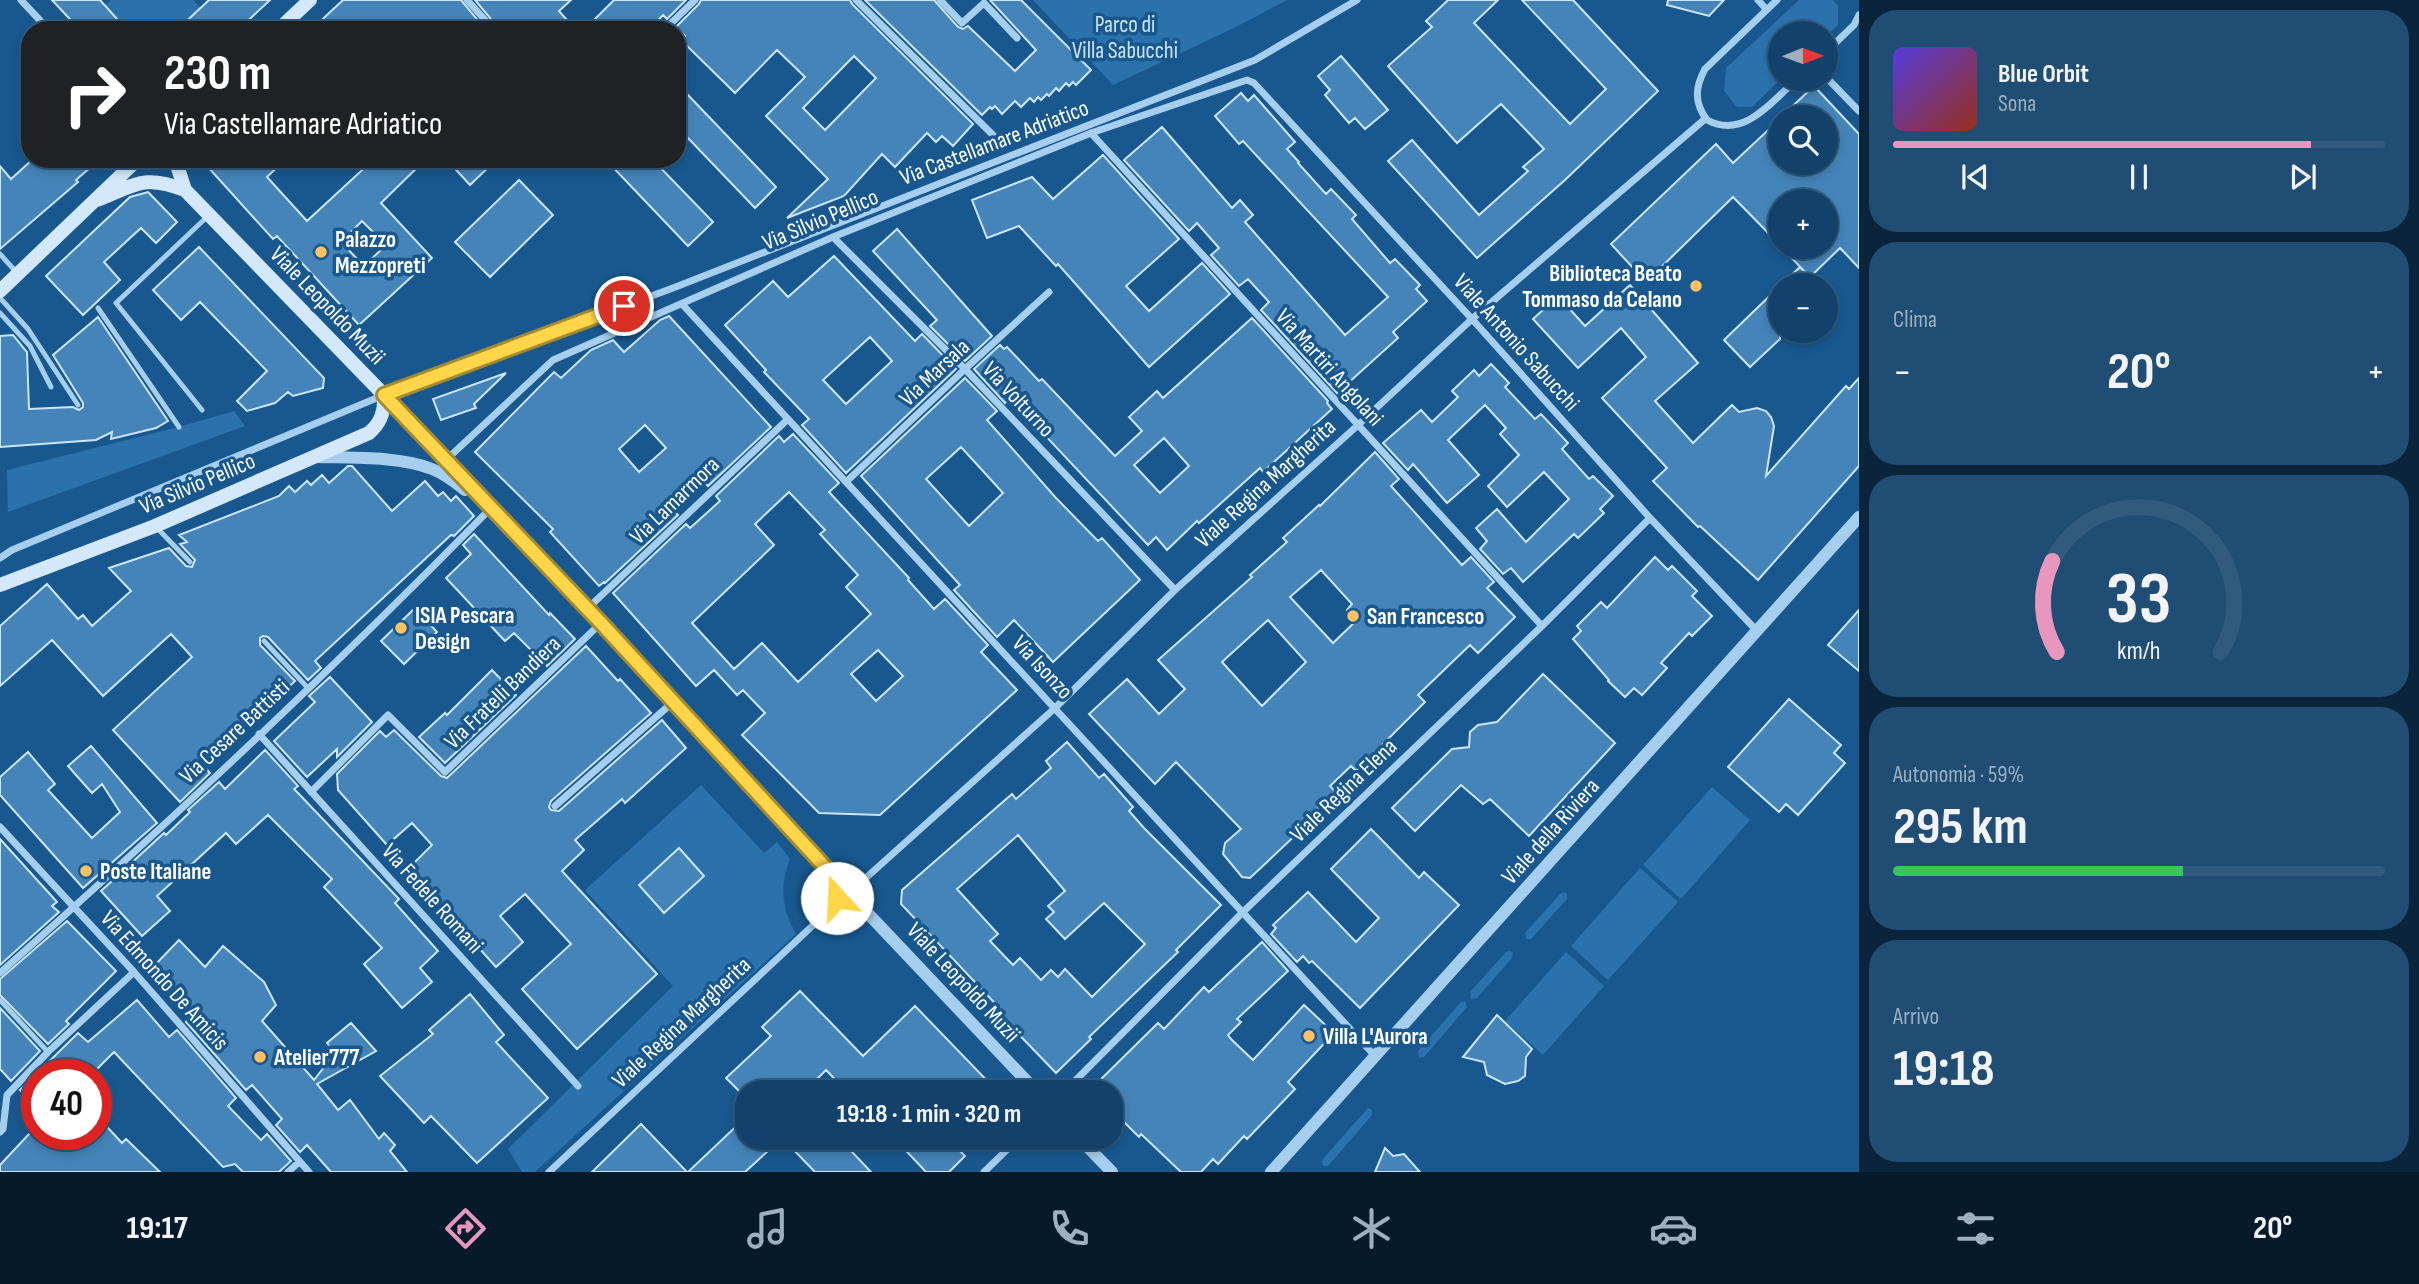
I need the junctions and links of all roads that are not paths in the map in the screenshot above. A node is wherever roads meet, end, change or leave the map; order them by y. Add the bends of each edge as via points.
1 (21, 0) edge
2 (310, 0) edge
3 (467, 0) edge
4 (695, 0) edge
5 (856, 0) edge
6 (940, 0) edge
7 (1357, 0) edge
8 (1758, 0) edge
9 (1777, 0) edge
10 (1766, 9) junction
11 (1859, 15) edge
12 (41, 21) edge
13 (288, 21) edge
14 (486, 21) edge
15 (673, 21) edge
16 (1017, 38) dead end
17 (1838, 40) edge
18 (1247, 80) joint
19 (1838, 89) edge
20 (1783, 91) edge
21 (1859, 111) edge
22 (1705, 119) junction
23 (1091, 133) junction
24 (993, 135) dead end
25 (129, 168) edge
26 (178, 168) edge
27 (184, 190) junction
28 (97, 200) junction
29 (209, 215) junction
30 (833, 237) junction
31 (0, 254) edge
32 (18, 274) junction
33 (0, 291) edge
34 (1049, 292) dead end
35 (0, 298) edge
36 (682, 303) junction
37 (98, 308) dead end
38 (0, 313) edge
39 (1472, 319) junction
40 (965, 369) junction
41 (51, 387) dead end
42 (384, 395) junction
43 (78, 405) dead end
44 (202, 410) dead end
45 (788, 419) junction
46 (1357, 426) junction
47 (179, 428) dead end
48 (316, 457) junction
49 (446, 460) junction
50 (846, 482) junction
51 (488, 511) junction
52 (1859, 517) edge
53 (1650, 518) junction
54 (155, 526) junction
55 (525, 544) junction
56 (12, 550) junction
57 (0, 551) edge
58 (0, 558) edge
59 (190, 562) dead end
60 (0, 585) edge
61 (1175, 590) junction
62 (587, 609) junction
63 (601, 623) junction
64 (1542, 626) junction
65 (1757, 631) junction
66 (264, 641) dead end
67 (308, 688) junction
68 (673, 702) junction
69 (1055, 708) junction
70 (260, 734) junction
71 (311, 792) junction
72 (555, 806) dead end
73 (0, 828) edge
74 (841, 884) junction
75 (858, 885) junction
76 (839, 901) junction
77 (858, 903) junction
78 (74, 907) junction
79 (1243, 912) junction
80 (134, 972) junction
81 (0, 973) edge
82 (0, 1000) edge
83 (48, 1052) junction
84 (1376, 1056) junction
85 (1026, 1080) edge
86 (1076, 1080) edge
87 (578, 1086) dead end
88 (0, 1132) edge
89 (1007, 1150) edge
90 (1091, 1150) edge
91 (299, 1162) junction
92 (288, 1172) edge
93 (309, 1172) edge
94 (550, 1172) edge
95 (984, 1172) edge
96 (1112, 1172) edge
97 (1271, 1172) edge

1 - 12 street
2 - 13 main road
3 - 14 street
4 - 15 street
5 - 24 street
6 - 16 street via 962,23 984,3
7 - 42 street, Via Castellamare Adriatico via 1255,60 694,280
8 - 10 street
9 - 10 street
10 - 22 street via 1705,69 1696,91
11 - 17 street
18 - 23 street, Via Silvio Pellico
18 - 39 street, Viale Antonio Sabucchi
19 - 21 street
20 - 22 street via 1750,120 1728,127
22 - 39 street, Viale Regina Margherita
23 - 30 street, Via Silvio Pellico
23 - 46 street, Via Martiri Angolani
25 - 28 main road
26 - 27 main road, Viale Leopoldo Muzii
27 - 28 main road, Viale Leopoldo Muzii via 150,180
27 - 29 main road, Viale Leopoldo Muzii
28 - 32 main road
29 - 42 main road, Viale Leopoldo Muzii
29 - 44 lane via 116,303
30 - 36 street, Via Silvio Pellico
30 - 40 street, Via Volturno
31 - 32 lane
32 - 33 main road
34 - 40 street, Via Marsala
35 - 43 lane via 28,329
36 - 45 street, Via Isonzo
36 - 49 street, Via Silvio Pellico via 553,360
37 - 47 lane
38 - 41 lane via 30,346
39 - 46 street, Viale Regina Margherita
39 - 53 street, Viale Antonio Sabucchi
40 - 50 street, Via Marsala
40 - 61 street, Via Volturno
42 - 48 main road, Via Silvio Pellico via 376,428
42 - 49 street, Viale Leopoldo Muzii
42 - 56 street, Via Castellamare Adriatico
45 - 50 street, Via Isonzo
45 - 62 street, Via Lamarmora
46 - 61 street, Viale Regina Margherita
46 - 64 street, Via Martiri Angolani
48 - 51 street, Viale Leopoldo Muzii via 432,469 456,482
48 - 54 main road, Via Silvio Pellico
49 - 55 street, Viale Leopoldo Muzii
50 - 69 street, Via Isonzo
51 - 55 street, Viale Leopoldo Muzii
51 - 67 street, Via Cesare Battisti
52 - 65 street, Viale della Riviera
53 - 64 street, Viale Regina Elena
53 - 65 street, Viale Antonio Sabucchi
54 - 59 lane
54 - 60 main road, Via Silvio Pellico
55 - 62 street, Viale Leopoldo Muzii
56 - 57 lane
56 - 58 street, Via Castellamare Adriatico
61 - 69 street, Viale Regina Margherita
62 - 63 street, Viale Leopoldo Muzii
63 - 68 street, Viale Leopoldo Muzii
63 - 71 street, Via Fratelli Bandiera via 445,772 388,715
64 - 79 street, Viale Regina Elena
65 - 84 street, Viale della Riviera
66 - 67 lane
67 - 70 street, Via Cesare Battisti
68 - 72 street
68 - 74 street, Viale Leopoldo Muzii
69 - 75 street, Viale Regina Margherita
69 - 79 street, Via Isonzo
70 - 71 street, Via Fedele Romani
70 - 78 street, Via Cesare Battisti
71 - 87 street, Via Fedele Romani
73 - 78 street, Via Edmondo De Amicis
74 - 75 street
74 - 76 street
75 - 77 street via 862,892
76 - 77 street via 846,906
76 - 94 street, Viale Regina Margherita
77 - 85 street, Viale Leopoldo Muzii
78 - 80 street, Via Edmondo De Amicis
78 - 81 street, Via Cesare Battisti
79 - 84 street, Via Isonzo
79 - 86 street, Viale Regina Elena
80 - 83 street
80 - 91 street, Via Edmondo De Amicis
82 - 83 lane
83 - 88 street via 6,1095
84 - 97 street, Viale della Riviera
89 - 95 street
90 - 96 street
91 - 92 street
91 - 93 street, Via Edmondo De Amicis

